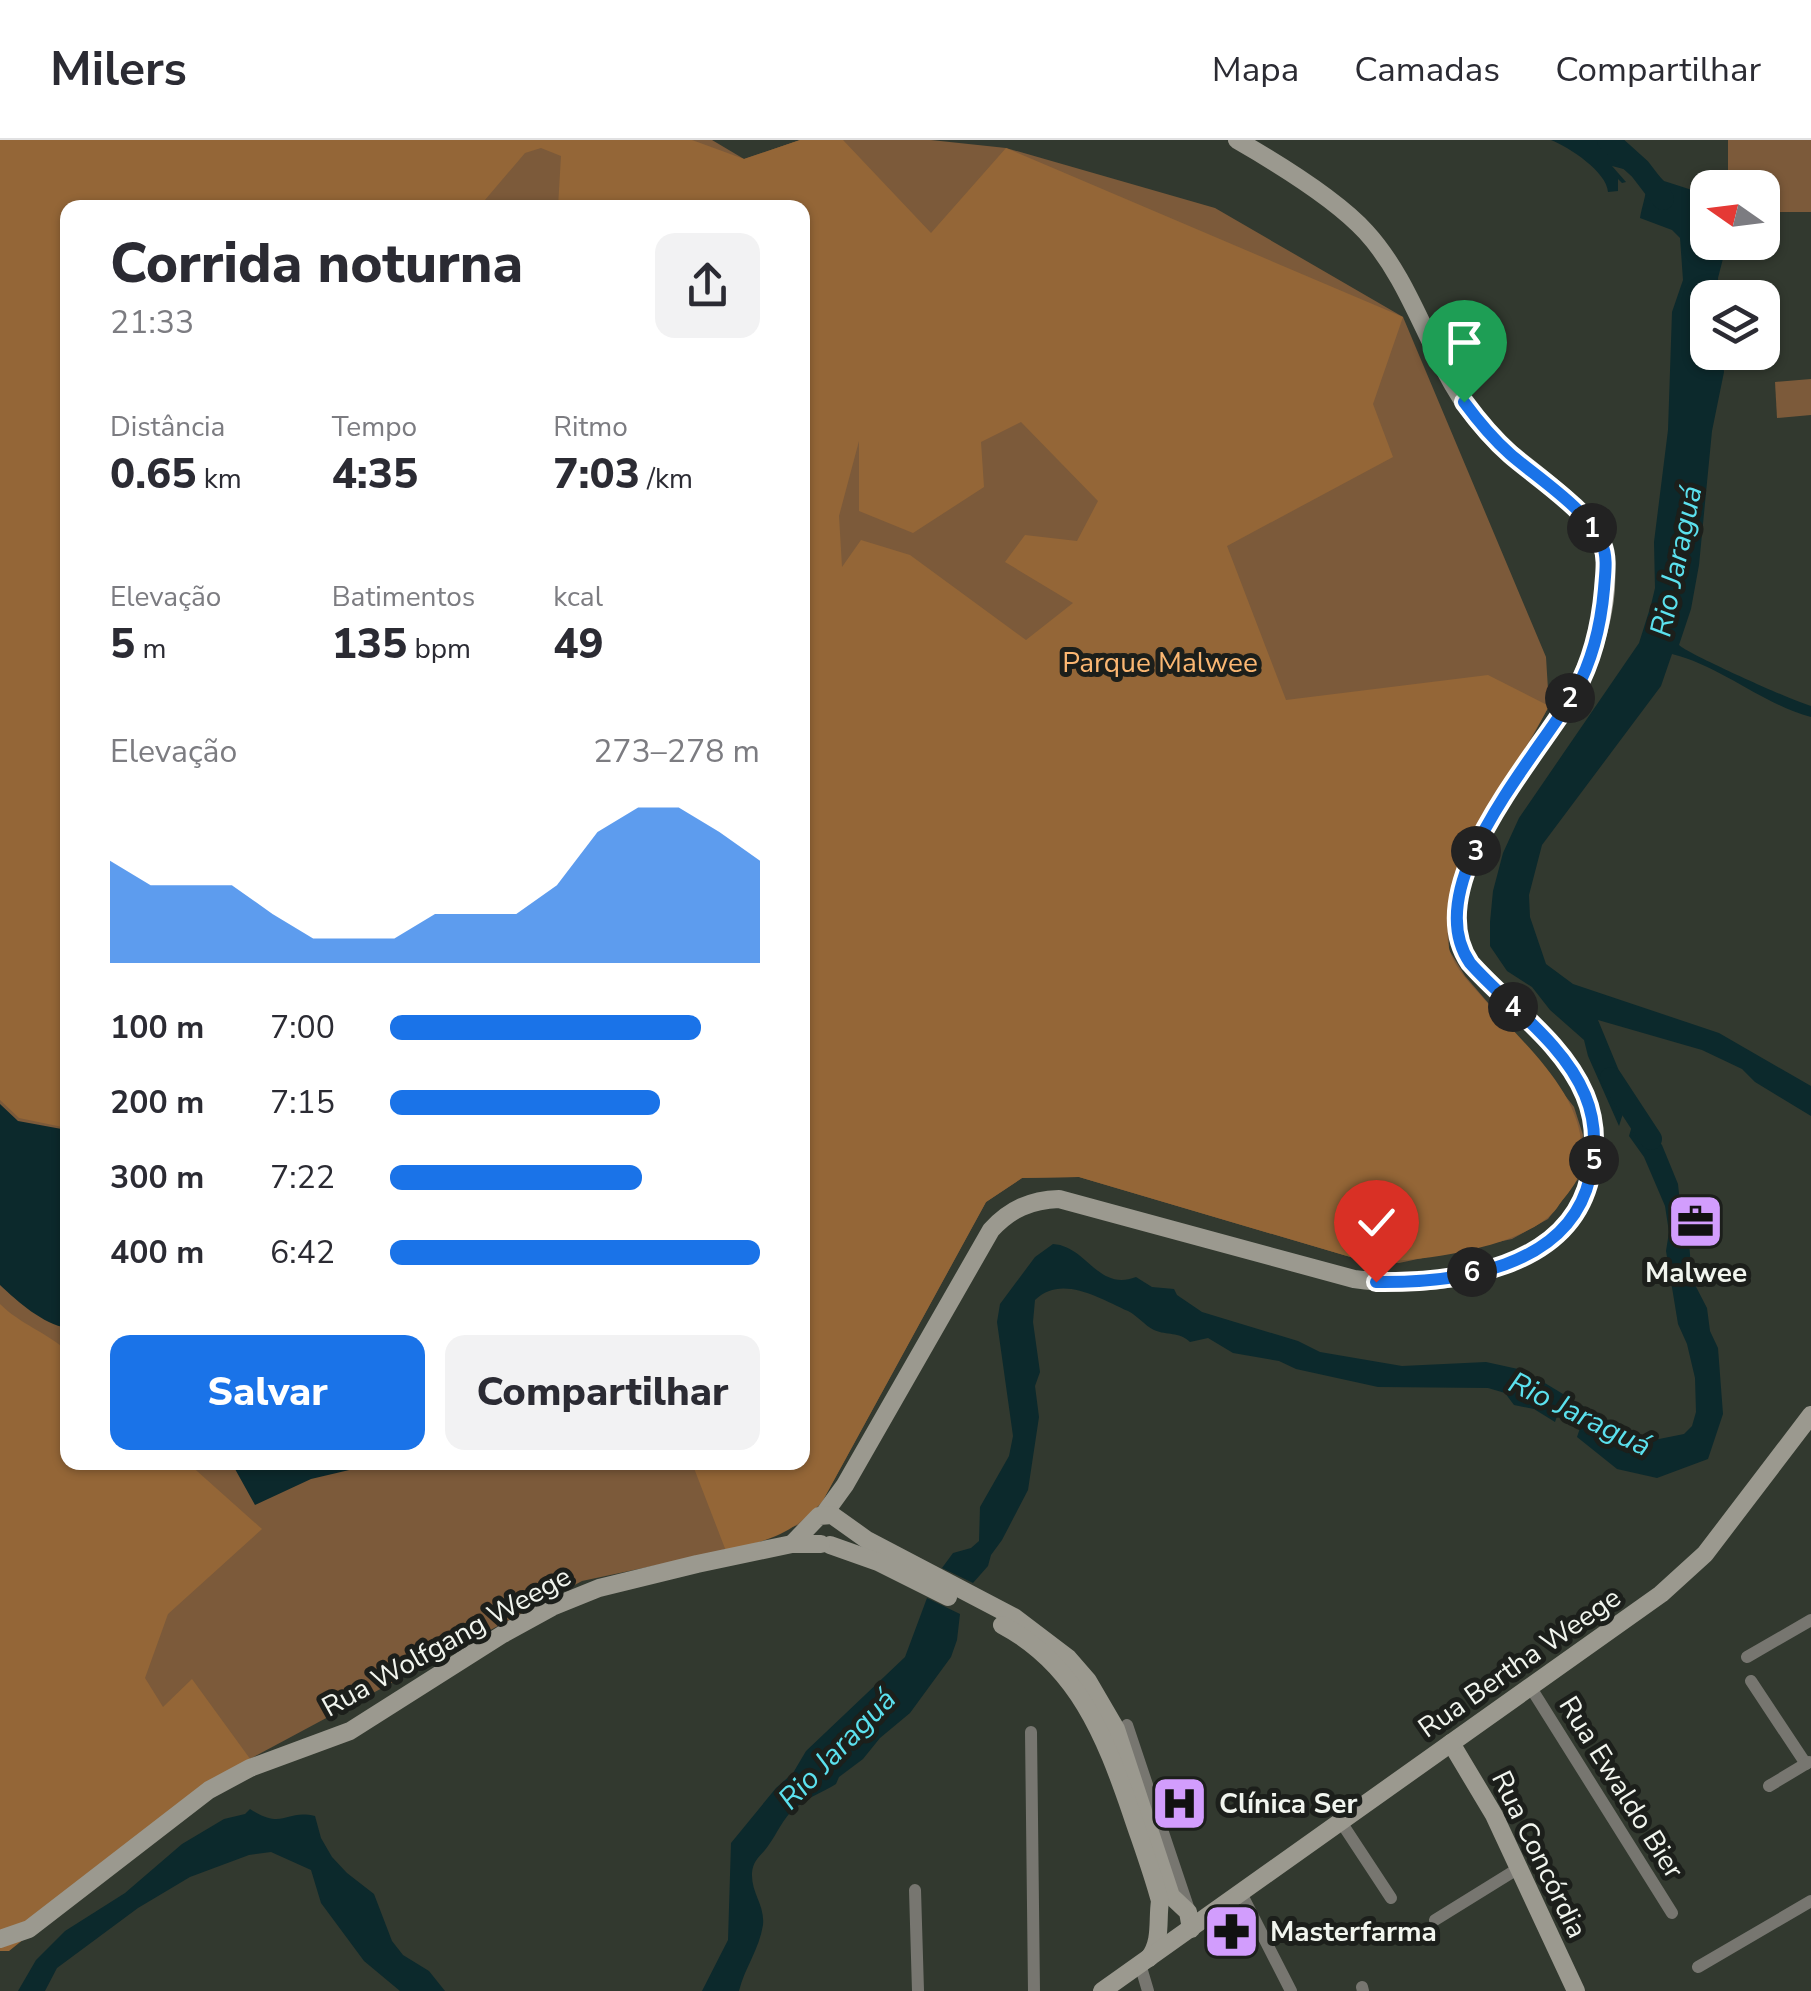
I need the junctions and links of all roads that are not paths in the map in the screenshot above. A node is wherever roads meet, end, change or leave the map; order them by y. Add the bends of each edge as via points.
1 (1238, 140) edge
2 (1811, 1416) edge
3 (828, 1518) junction
4 (792, 1544) junction
5 (825, 1544) junction
6 (910, 1571) junction
7 (976, 1604) junction
8 (1811, 1620) edge
9 (1747, 1658) dead end
10 (1751, 1682) dead end
11 (1530, 1688) junction
12 (1127, 1724) dead end
13 (1031, 1732) dead end
14 (1452, 1744) junction
15 (1808, 1763) edge
16 (1769, 1786) dead end
17 (1341, 1822) junction
18 (1519, 1868) junction
19 (915, 1890) dead end
20 (1241, 1893) junction
21 (1391, 1898) dead end
22 (1811, 1901) edge
23 (1183, 1906) junction
24 (1160, 1908) junction
25 (1218, 1909) junction
26 (1672, 1913) dead end
27 (1435, 1920) dead end
28 (1191, 1929) junction
29 (1166, 1936) junction
30 (0, 1939) edge
31 (1144, 1961) junction
32 (1698, 1967) dead end
33 (918, 1991) edge
34 (1034, 1991) edge
35 (1102, 1991) edge
36 (1148, 1991) edge
37 (1291, 1991) edge
38 (1576, 1991) edge

1 - 3 main road via 1366,232 1475,417 1602,540 1602,615 1587,666 1485,828 1455,914 1470,963 1569,1068 1584,1094 1596,1154 1588,1188 1580,1208 1542,1248 1503,1266 1397,1282 1354,1279 1059,1198 1026,1204 991,1230
2 - 11 main road, Rua Bertha Weege via 1694,1566
3 - 4 main road
3 - 5 main road via 812,1533
3 - 5 main road via 841,1534
3 - 6 main road
4 - 5 main road, Rua Wolfgang Weege
4 - 30 main road, Rua Wolfgang Weege via 599,1588 552,1607 350,1730 209,1790 30,1929
5 - 6 main road
6 - 7 main road
7 - 23 main road via 1023,1622 1088,1681 1124,1748 1170,1891
7 - 24 main road via 1032,1644 1080,1694 1115,1764
8 - 9 street
10 - 15 street
11 - 14 main road, Rua Bertha Weege
11 - 26 street, Rua Ewaldo Bier
12 - 23 street
13 - 34 street
14 - 17 main road, Rua Bertha Weege
14 - 18 main road, Rua Concórdia
15 - 16 street
17 - 20 main road, Rua Bertha Weege
17 - 21 street
18 - 27 street
18 - 38 main road, Rua Concórdia
19 - 33 street
20 - 25 main road, Rua Bertha Weege
20 - 37 street
22 - 32 street
23 - 24 main road
23 - 25 main road
23 - 28 main road
24 - 29 main road via 1156,1920
25 - 28 main road, Rua Bertha Weege
28 - 29 main road, Rua Bertha Weege
29 - 31 main road, Rua Bertha Weege
31 - 35 main road, Rua Bertha Weege
31 - 36 street

